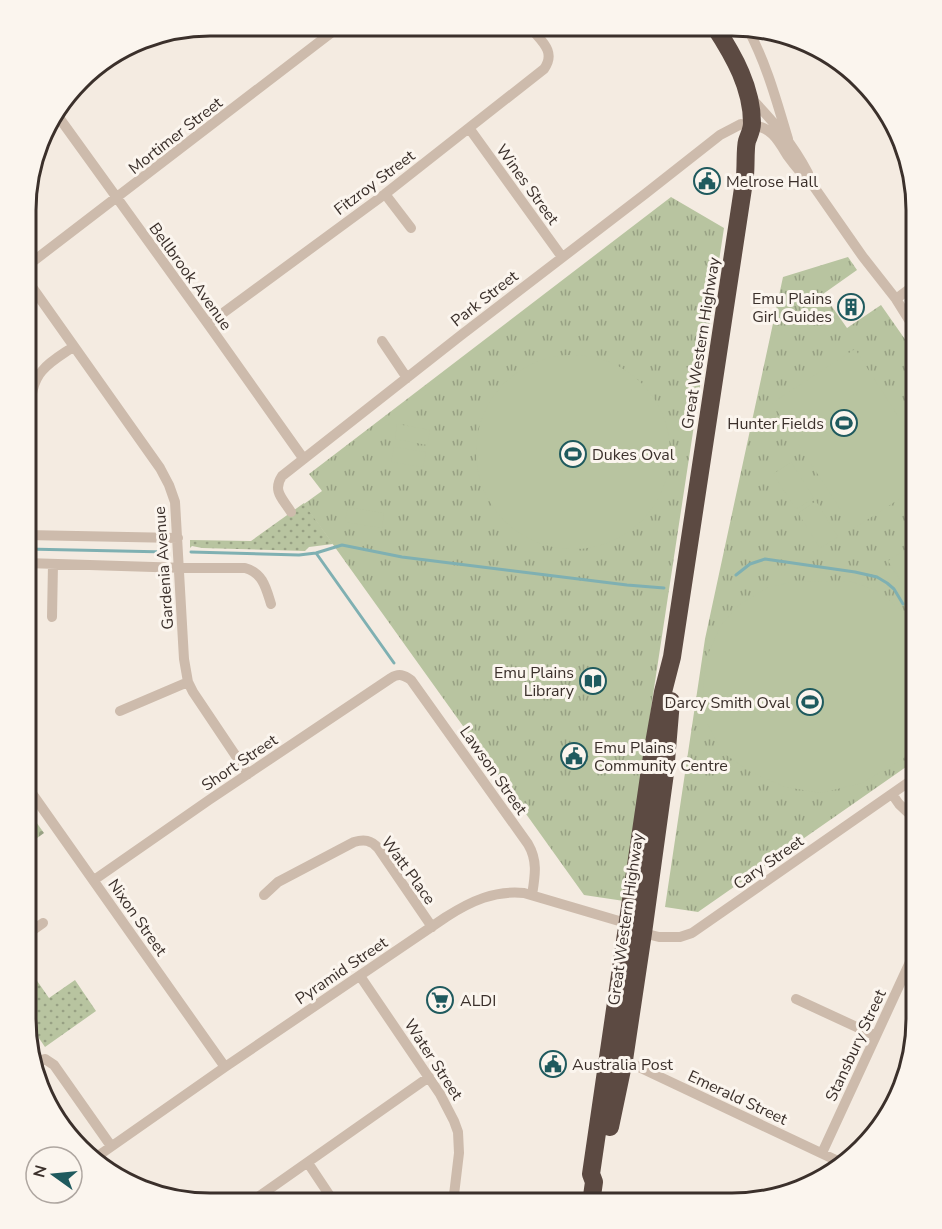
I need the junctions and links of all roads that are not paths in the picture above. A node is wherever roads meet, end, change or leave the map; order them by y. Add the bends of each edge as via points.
1 (327, 36) edge
2 (537, 36) edge
3 (711, 36) edge
4 (720, 36) edge
5 (752, 37) edge
6 (748, 95) junction
7 (61, 120) edge
8 (469, 128) junction
9 (747, 130) junction
10 (788, 139) junction
11 (812, 184) junction
12 (385, 194) junction
13 (117, 198) junction
14 (411, 228) dead end
15 (562, 257) junction
16 (36, 259) edge
17 (906, 292) edge
18 (36, 293) edge
19 (896, 299) junction
20 (906, 315) edge
21 (208, 324) junction
22 (382, 341) dead end
23 (73, 347) junction
24 (407, 378) junction
25 (36, 381) edge
26 (303, 458) junction
27 (291, 512) dead end
28 (36, 535) edge
29 (178, 538) junction
30 (36, 563) edge
31 (53, 564) junction
32 (179, 567) junction
33 (271, 604) dead end
34 (52, 617) dead end
35 (402, 675) joint
36 (188, 682) junction
37 (120, 711) dead end
38 (248, 774) junction
39 (906, 784) edge
40 (892, 794) junction
41 (36, 798) edge
42 (906, 811) edge
43 (94, 880) junction
44 (264, 895) dead end
45 (532, 895) junction
46 (43, 923) dead end
47 (432, 927) junction
48 (36, 928) edge
49 (635, 929) junction
50 (906, 971) edge
51 (360, 976) junction
52 (796, 999) dead end
53 (876, 1036) junction
54 (41, 1060) edge
55 (624, 1060) junction
56 (225, 1067) junction
57 (429, 1077) junction
58 (111, 1146) junction
59 (100, 1154) edge
60 (822, 1154) junction
61 (835, 1160) edge
62 (308, 1163) junction
63 (594, 1182) junction
64 (264, 1193) edge
65 (328, 1193) edge
66 (454, 1193) edge
67 (592, 1193) edge

1 - 13 street, Mortimer Street
2 - 8 street, Fitzroy Street via 550,57 544,69
3 - 9 highway, Great Western Highway via 731,78
4 - 6 highway, Great Western Highway
5 - 10 street via 772,83
6 - 9 highway, Great Western Highway via 751,111
6 - 10 street
7 - 13 street, Bellbrook Avenue
8 - 12 street, Fitzroy Street
8 - 15 street, Wines Street
9 - 11 street via 758,126 772,132
9 - 15 street, Park Street via 720,135
9 - 49 highway, Great Western Highway via 745,175 672,657 669,744
10 - 11 street
11 - 19 street
12 - 14 street
12 - 21 street, Fitzroy Street
13 - 16 street, Mortimer Street
13 - 21 street, Bellbrook Avenue
15 - 24 street, Park Street
17 - 19 street
18 - 23 street, Gardenia Avenue
19 - 20 street
21 - 26 street, Bellbrook Avenue
22 - 24 street
23 - 25 street via 43,369
23 - 29 street, Gardenia Avenue via 165,476 175,502
24 - 26 street, Park Street
26 - 27 street, Park Street via 277,485
28 - 29 street
29 - 32 street, Gardenia Avenue
30 - 31 street
31 - 32 street
31 - 34 street
32 - 33 street via 239,567 254,571 262,578
32 - 36 street, Gardenia Avenue
35 - 38 street, Short Street
35 - 45 street, Lawson Street via 411,680 531,849 536,861
36 - 37 street
36 - 38 street, Gardenia Avenue
38 - 43 street, Short Street
39 - 40 street, Cary Street
40 - 42 street
40 - 49 street, Cary Street via 692,933 666,938
41 - 43 street, Nixon Street
43 - 56 street, Nixon Street
44 - 47 street, Watt Place via 278,882 364,840 378,848
45 - 47 street, Pyramid Street via 492,895 461,908
45 - 49 street, Pyramid Street
46 - 48 street
47 - 51 street, Pyramid Street
49 - 55 highway, Great Western Highway
49 - 63 highway, Great Western Highway via 591,1174
50 - 53 street, Stansbury Street
51 - 56 street, Pyramid Street
51 - 57 street, Water Street
52 - 53 street
53 - 60 street, Stansbury Street
54 - 58 street via 54,1065
55 - 60 street, Emerald Street
55 - 63 highway, Great Western Highway via 600,1176
56 - 58 street, Pyramid Street
57 - 62 street
57 - 66 street, Water Street via 450,1110 458,1132
58 - 59 street, Pyramid Street
60 - 61 street, Emerald Street
62 - 64 street
62 - 65 street
63 - 67 highway, Great Western Highway

